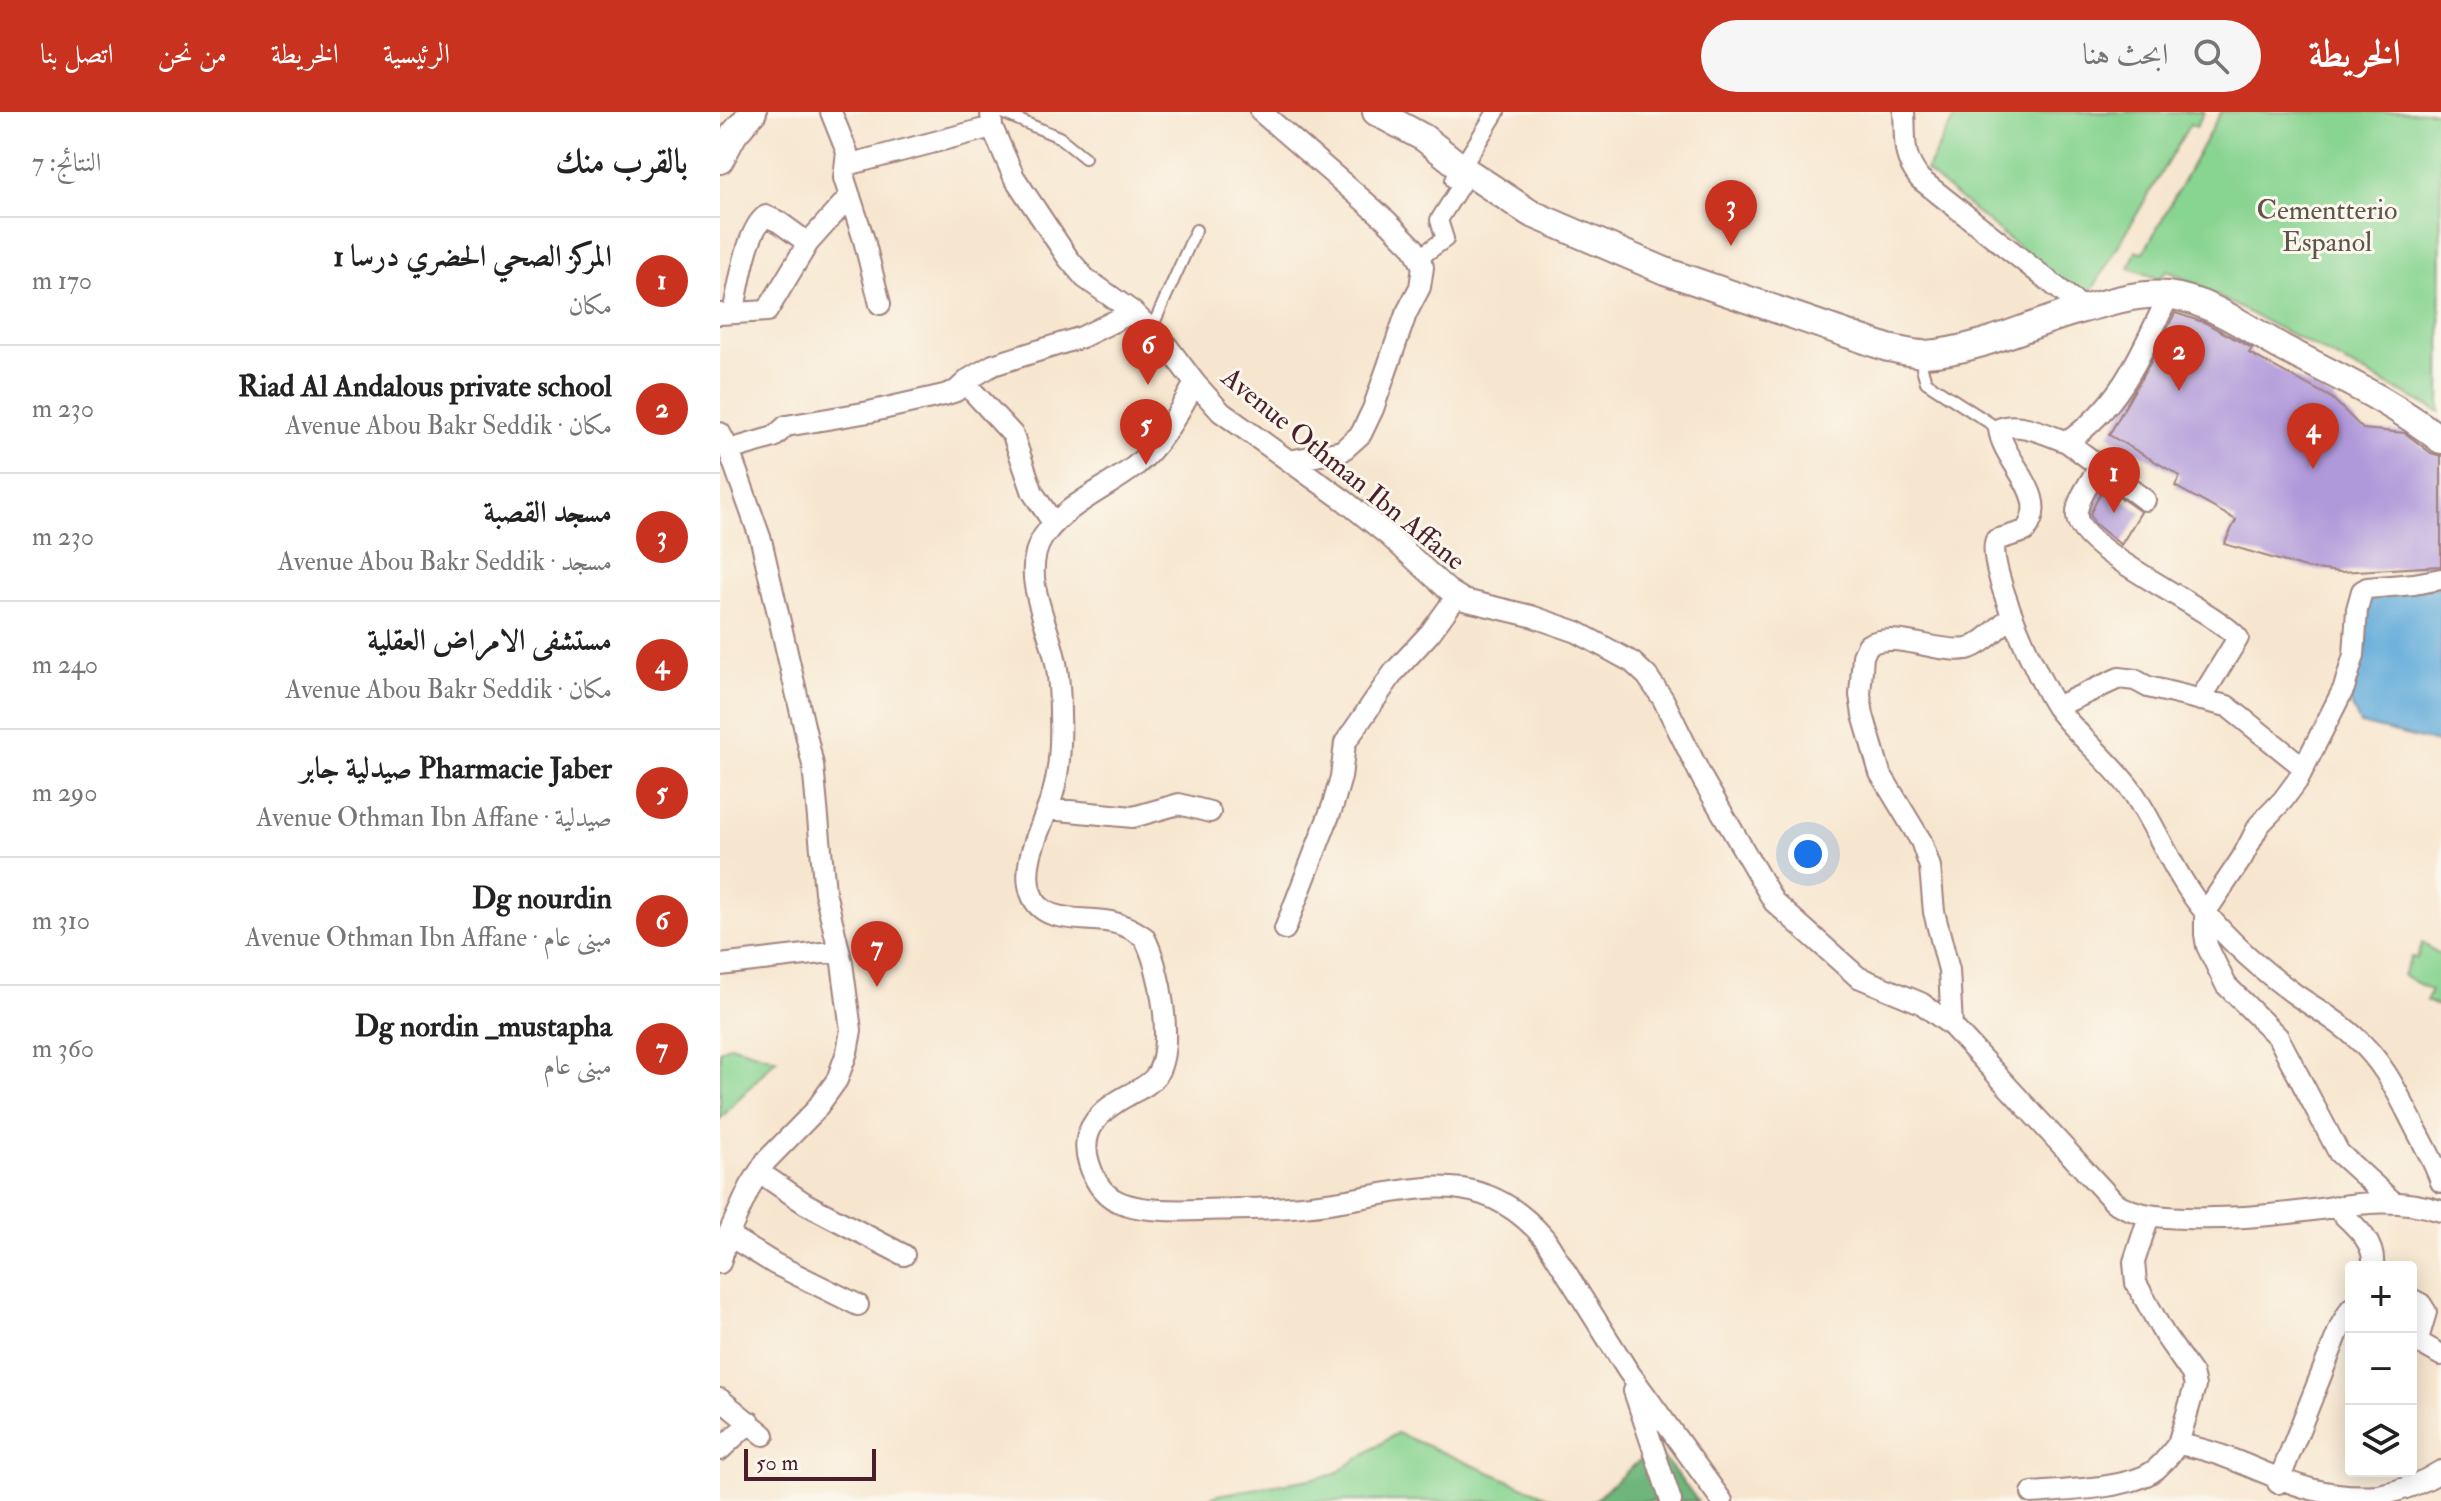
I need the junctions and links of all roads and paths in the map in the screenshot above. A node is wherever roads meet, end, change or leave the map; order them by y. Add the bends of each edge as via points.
1 (753, 112) edge
2 (831, 112) edge
3 (1261, 112) edge
4 (1376, 112) edge
5 (1496, 112) edge
6 (1904, 112) edge
7 (995, 117) edge
8 (1085, 158) dead end
9 (720, 160) edge
10 (847, 165) junction
11 (1462, 168) junction
12 (850, 196) junction
13 (1196, 230) dead end
14 (808, 243) junction
15 (1420, 257) junction
16 (2169, 295) junction
17 (880, 304) dead end
18 (2083, 308) junction
19 (1133, 312) junction
20 (727, 313) edge
21 (1151, 330) junction
22 (1925, 354) junction
23 (965, 383) junction
24 (1195, 383) junction
25 (1999, 429) junction
26 (2441, 440) edge
27 (724, 441) edge
28 (2067, 442) junction
29 (1289, 461) junction
30 (2099, 467) junction
31 (2145, 500) dead end
32 (1054, 524) junction
33 (2441, 579) edge
34 (1457, 596) junction
35 (2012, 616) junction
36 (2200, 700) junction
37 (2056, 707) junction
38 (2303, 767) junction
39 (1048, 809) junction
40 (1210, 812) dead end
41 (2205, 913) junction
42 (1285, 929) dead end
43 (839, 951) junction
44 (720, 965) edge
45 (1952, 1026) junction
46 (759, 1172) junction
47 (2441, 1182) edge
48 (2392, 1201) junction
49 (2335, 1207) junction
50 (2441, 1211) edge
51 (2149, 1216) junction
52 (723, 1252) edge
53 (904, 1255) dead end
54 (2373, 1261) edge
55 (2417, 1302) edge
56 (858, 1305) dead end
57 (2345, 1318) edge
58 (2441, 1355) edge
59 (1628, 1371) junction
60 (720, 1399) edge
61 (2178, 1444) junction
62 (720, 1450) edge
63 (2441, 1471) edge
64 (2278, 1483) junction
65 (2032, 1493) dead end
66 (2363, 1499) edge
67 (1671, 1501) edge
68 (1722, 1501) edge

1 - 9 street
2 - 10 street
3 - 15 street via 1385,219
4 - 11 street via 1424,138
5 - 11 street
6 - 18 street via 1907,157 1920,179
7 - 8 lane via 1059,137
7 - 10 street
7 - 19 street, Avenue Othman Ibn Affane via 1014,177 1068,258 1085,278
10 - 12 street via 844,178
11 - 15 street via 1454,180 1461,185 1440,217 1445,239
11 - 22 street via 1530,213 1615,252 1888,348
12 - 14 street
12 - 17 street
13 - 21 lane
14 - 20 street via 767,311
14 - 20 street via 779,222 761,219
15 - 29 street via 1424,278 1361,434 1342,451
16 - 18 street via 2148,294
16 - 26 street via 2237,321 2380,397
16 - 28 street via 2111,404
18 - 22 street via 1966,347
19 - 21 street, Avenue Othman Ibn Affane
19 - 23 street via 1082,337 993,365
21 - 24 street, Avenue Othman Ibn Affane
22 - 25 lane via 1926,382
23 - 27 street via 956,391 908,404 786,426 774,437
23 - 32 street via 1013,435 1033,493
24 - 29 street, Avenue Othman Ibn Affane via 1221,412
24 - 32 street via 1150,453
25 - 28 street via 2024,428
25 - 35 street via 2030,491 2034,513 2025,531 1994,544
27 - 43 street via 769,569 813,765 825,892
28 - 30 street
29 - 34 street, Avenue Othman Ibn Affane via 1379,528
30 - 31 street
30 - 36 street via 2080,501 2079,525 2105,550 2238,638
32 - 39 street via 1036,552 1035,569 1060,698 1059,760
33 - 38 street via 2362,591 2349,673
34 - 42 street via 1394,672 1345,743 1333,805
34 - 45 street, Avenue Othman Ibn Affane via 1577,632 1632,662 1663,699 1774,902 1858,977 1921,1003
35 - 37 street
35 - 45 street via 1965,649 1881,641 1868,645 1863,656 1860,704 1880,773 1921,841 1930,867 1934,912 1949,970
36 - 37 street via 2119,678
36 - 38 street via 2237,712
37 - 41 street via 2123,778
38 - 41 street via 2283,800 2259,825
39 - 40 street via 1133,817 1179,804
39 - 59 street via 1032,854 1031,893 1047,914 1114,922 1144,937 1163,1007 1165,1041 1156,1076 1089,1126 1087,1156 1102,1190 1130,1205 1182,1211 1286,1208 1435,1187 1488,1195 1518,1212 1545,1239
41 - 47 street via 2284,985 2378,1059
41 - 48 street via 2207,946 2226,985 2278,1037 2339,1153
43 - 44 street
43 - 46 street via 851,1030 842,1066 825,1099
45 - 51 street, Avenue Othman Ibn Affane via 2095,1184 2130,1212
46 - 52 street
46 - 53 street via 806,1204
48 - 49 street, Avenue Othman Ibn Affane
48 - 50 street, Avenue Othman Ibn Affane
49 - 51 street, Avenue Othman Ibn Affane via 2236,1217
49 - 54 street via 2359,1229
51 - 61 street via 2134,1262 2136,1283 2195,1386
52 - 56 street via 775,1264
55 - 58 street via 2426,1312 2420,1343
57 - 64 street
59 - 67 street
59 - 68 street
60 - 62 street via 757,1429
61 - 64 street
61 - 65 street via 2144,1477
63 - 66 street via 2417,1485
64 - 66 street via 2319,1497

